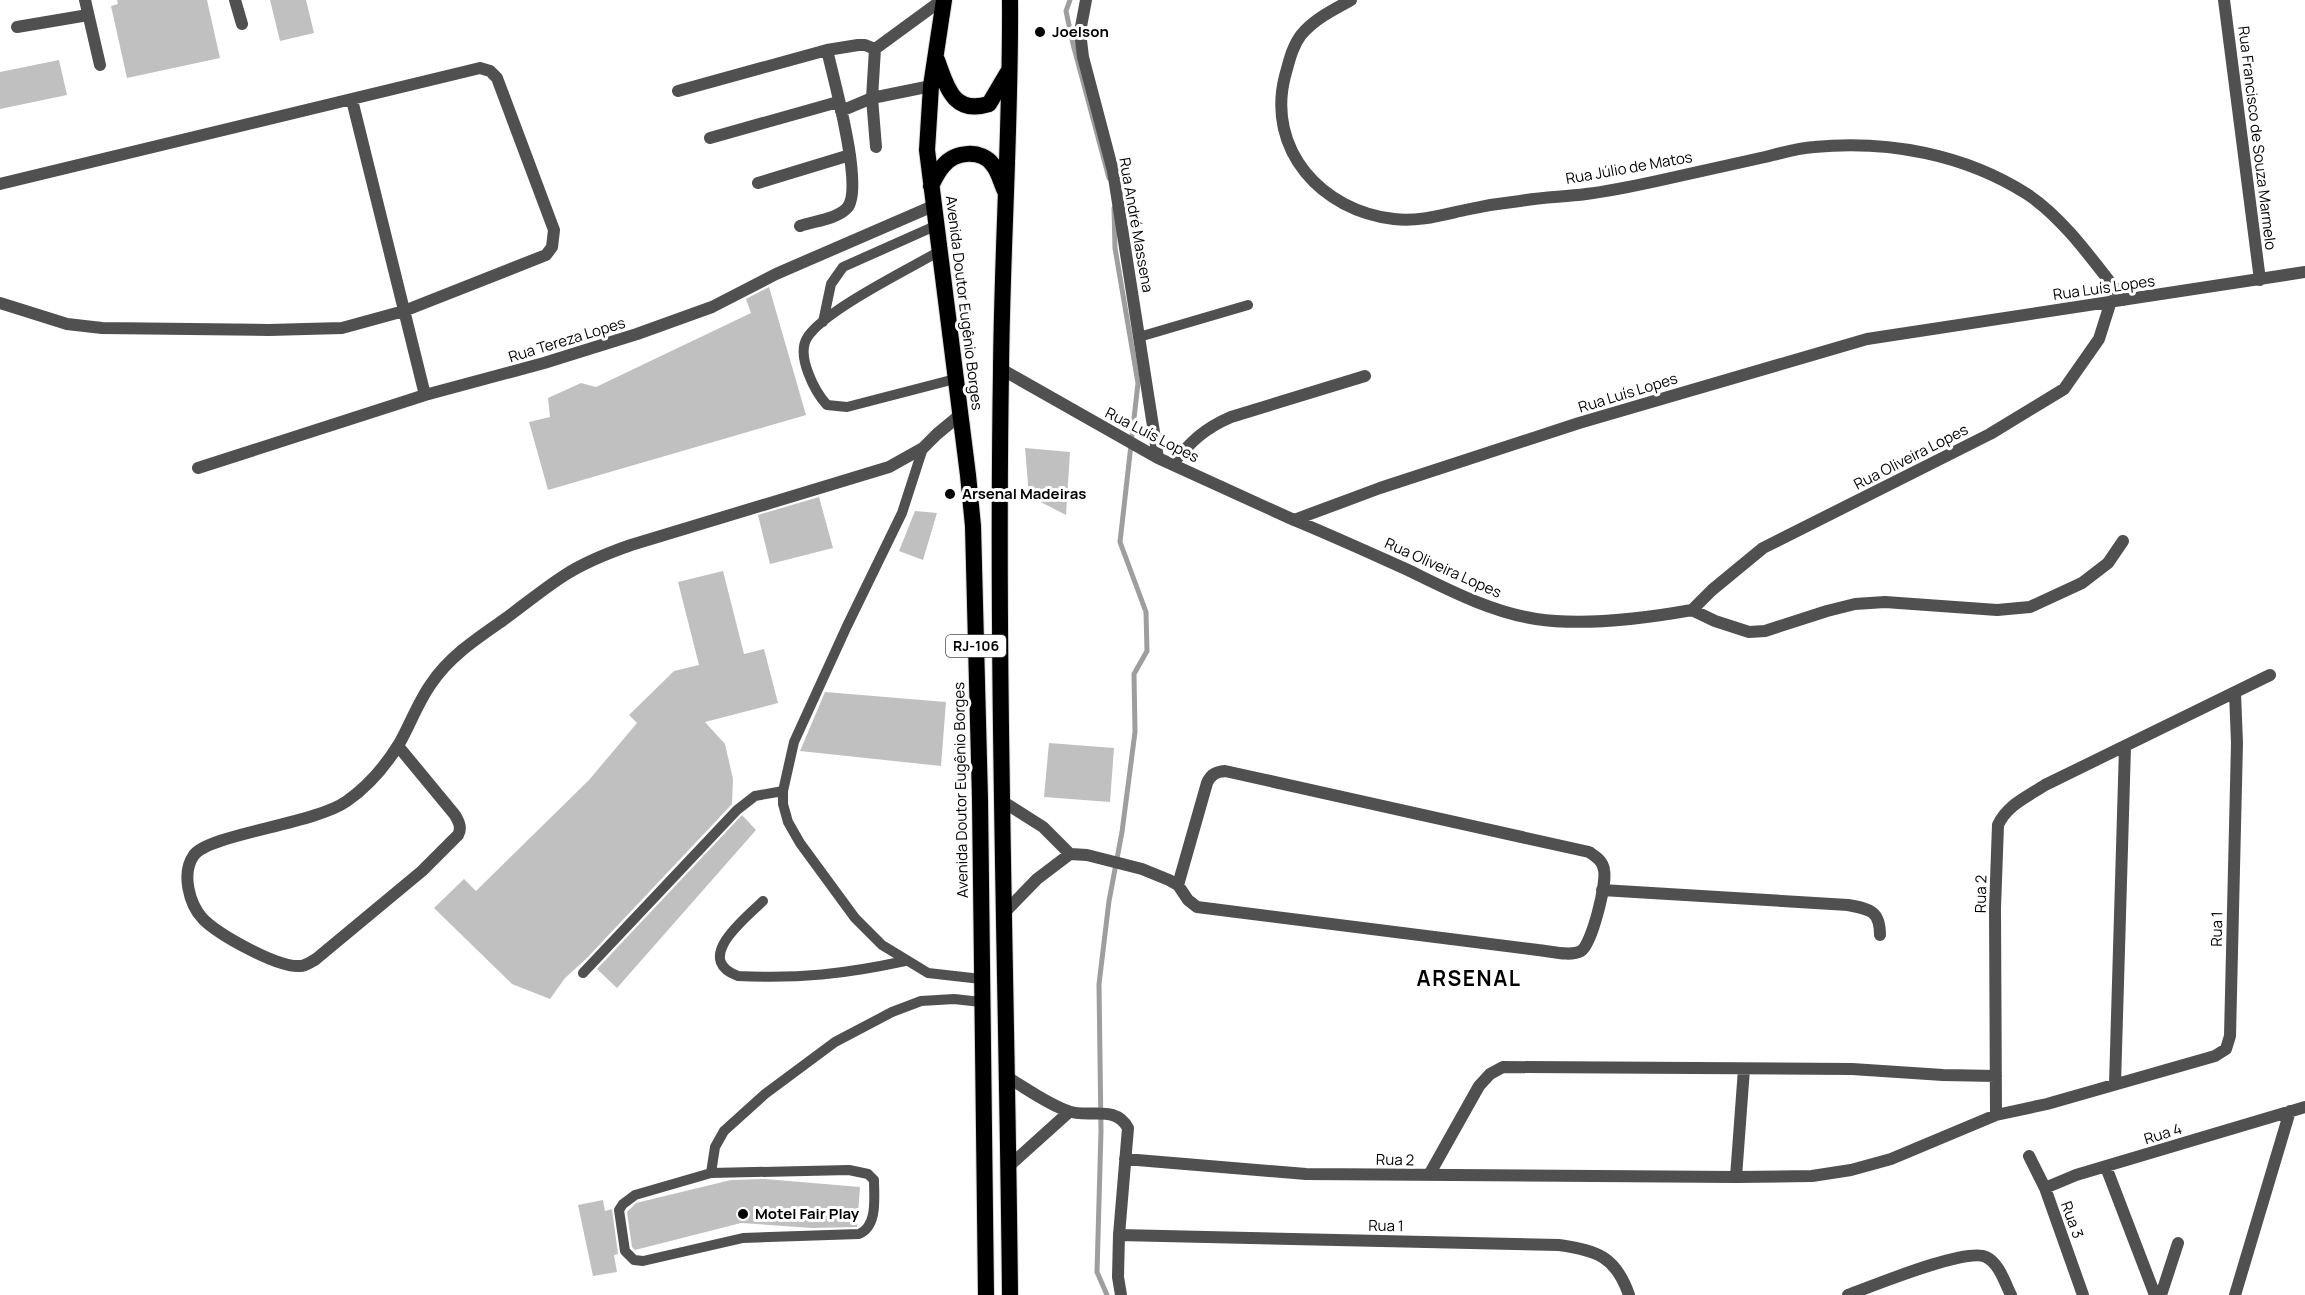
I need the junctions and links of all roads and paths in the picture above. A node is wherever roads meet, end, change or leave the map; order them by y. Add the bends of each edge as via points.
1 (85, 0) edge
2 (236, 0) edge
3 (943, 0) edge
4 (1010, 0) edge
5 (1086, 0) edge
6 (1351, 0) edge
7 (2224, 0) edge
8 (88, 15) junction
9 (242, 24) dead end
10 (17, 27) dead end
11 (875, 49) junction
12 (827, 50) junction
13 (936, 57) junction
14 (100, 65) dead end
15 (1010, 69) junction
16 (931, 86) junction
17 (678, 91) dead end
18 (872, 98) junction
19 (352, 100) junction
20 (839, 107) junction
21 (710, 138) dead end
22 (876, 147) dead end
23 (850, 155) junction
24 (758, 183) dead end
25 (0, 184) edge
26 (931, 186) junction
27 (1007, 198) junction
28 (933, 206) junction
29 (800, 226) dead end
30 (935, 226) junction
31 (938, 252) junction
32 (2305, 272) edge
33 (2260, 280) junction
34 (2118, 301) junction
35 (0, 303) edge
36 (1248, 305) dead end
37 (404, 311) junction
38 (823, 322) junction
39 (1139, 337) junction
40 (1000, 369) junction
41 (1365, 376) dead end
42 (955, 379) junction
43 (424, 395) junction
44 (960, 415) junction
45 (923, 448) junction
46 (1158, 458) junction
47 (1172, 464) junction
48 (198, 468) dead end
49 (1294, 520) junction
50 (2123, 541) dead end
51 (1692, 610) junction
52 (2270, 675) dead end
53 (2235, 693) junction
54 (398, 746) junction
55 (2125, 747) junction
56 (783, 791) junction
57 (1002, 801) junction
58 (1070, 854) junction
59 (1178, 885) junction
60 (1602, 890) junction
61 (763, 901) dead end
62 (1003, 914) junction
63 (1880, 935) dead end
64 (905, 961) junction
65 (583, 973) dead end
66 (981, 979) junction
67 (981, 1002) junction
68 (1743, 1069) junction
69 (1996, 1076) junction
70 (1006, 1077) junction
71 (2115, 1083) junction
72 (2305, 1107) edge
73 (2290, 1111) junction
74 (1070, 1112) junction
75 (1996, 1115) junction
76 (2030, 1156) dead end
77 (1125, 1159) junction
78 (1009, 1166) junction
79 (2106, 1167) junction
80 (711, 1173) junction
81 (1429, 1175) junction
82 (1736, 1178) junction
83 (2045, 1188) junction
84 (1119, 1235) junction
85 (2178, 1243) dead end
86 (986, 1295) edge
87 (1010, 1295) edge
88 (1121, 1295) edge
89 (1629, 1295) edge
90 (1848, 1295) edge
91 (2011, 1295) edge
92 (2083, 1295) edge
93 (2155, 1295) edge
94 (2161, 1295) edge
95 (2235, 1295) edge

1 - 8 street
2 - 9 street
3 - 11 street
3 - 13 highway, Avenida Doutor Eugênio Borges / RJ-106
4 - 15 highway, Avenida Doutor Eugênio Borges / RJ-106
5 - 39 street, Rua André Massena via 1080,32 1083,57 1113,171
6 - 34 street, Rua Júlio de Matos via 1322,17 1300,37 1289,63 1280,110 1284,131 1311,180 1358,212 1422,219 1495,204 1587,194 1812,147 1892,147 1930,153 1978,169 2028,195 2075,238
7 - 33 street, Rua Francisco de Souza Marmelo
8 - 10 street
8 - 14 street
11 - 12 street via 858,45
11 - 18 street
12 - 17 street
12 - 20 street
13 - 15 highway via 953,97 976,108 989,104
13 - 16 highway, Avenida Doutor Eugênio Borges / RJ-106
15 - 27 highway, Avenida Doutor Eugênio Borges / RJ-106
16 - 18 street
16 - 26 highway, Avenida Doutor Eugênio Borges / RJ-106 via 927,150
18 - 20 street
18 - 22 street
19 - 25 street
19 - 37 street
19 - 37 street via 472,69 490,71 497,78 554,230 552,247 546,255
20 - 21 street
20 - 23 street
23 - 24 street
23 - 29 street via 853,194 847,208
26 - 27 highway via 943,165 954,157 980,155 994,166
26 - 28 highway, Avenida Doutor Eugênio Borges / RJ-106
27 - 40 highway, Avenida Doutor Eugênio Borges / RJ-106
28 - 30 highway, Avenida Doutor Eugênio Borges / RJ-106
28 - 43 street, Rua Tereza Lopes via 776,274 712,307 544,363
30 - 31 highway, Avenida Doutor Eugênio Borges / RJ-106
30 - 38 lane via 843,267 831,284
31 - 38 lane
31 - 42 highway, Avenida Doutor Eugênio Borges / RJ-106
32 - 33 street, Rua Luís Lopes
33 - 34 street, Rua Luís Lopes
34 - 49 street, Rua Luís Lopes via 1867,339 1579,423
34 - 51 street, Rua Oliveira Lopes via 2099,339 2064,389 1990,434 1763,548
35 - 37 street via 67,324 102,328 342,328
36 - 39 lane
37 - 43 street
38 - 42 lane via 807,338 804,351 812,382 827,405 848,407
39 - 46 street, Rua André Massena
40 - 46 street, Rua Luís Lopes
40 - 57 highway, Avenida Doutor Eugênio Borges / RJ-106
41 - 47 street via 1210,426
42 - 44 highway, Avenida Doutor Eugênio Borges / RJ-106
43 - 48 street, Rua Tereza Lopes
44 - 45 street
44 - 66 highway, Avenida Doutor Eugênio Borges / RJ-106 via 973,526
45 - 54 street via 890,467 631,545 565,575 463,649 431,684
45 - 56 lane via 902,513 794,742
46 - 47 street, Rua Luís Lopes
47 - 49 street, Rua Luís Lopes
49 - 51 street, Rua Oliveira Lopes via 1464,596 1537,619 1640,618
50 - 51 street via 2108,563 2082,583 2030,607 1997,610 1885,602 1855,604 1765,631 1749,632
52 - 53 street
53 - 55 street
53 - 71 street, Rua 1 via 2237,742 2226,1049 2200,1062
54 - 54 street via 367,784 345,802 316,816 213,843 195,854 188,885 203,919 242,945 290,966 303,967 422,871 458,835 459,824
55 - 69 street, Rua 2 via 2045,785 2010,808 1998,825
55 - 71 street
56 - 64 lane via 788,822 800,843 855,918
56 - 65 lane via 755,796 737,810
57 - 58 street via 1043,827
57 - 62 highway, Avenida Doutor Eugênio Borges / RJ-106
58 - 59 street via 1142,869
58 - 62 street via 1037,879
59 - 60 street via 1197,907 1575,953 1586,946
59 - 60 street via 1207,783 1217,772 1225,771 1589,852 1605,871
60 - 63 street via 1848,905 1877,916
61 - 64 lane via 725,939 719,954 729,973 815,977
62 - 70 highway, Avenida Doutor Eugênio Borges / RJ-106
64 - 66 lane via 928,973
66 - 67 highway, Avenida Doutor Eugênio Borges / RJ-106
67 - 80 lane via 921,1000 835,1042 765,1094 724,1131
67 - 86 highway, Avenida Doutor Eugênio Borges / RJ-106
68 - 69 street via 1852,1069
68 - 81 street, Rua 2 via 1503,1067 1479,1086
68 - 82 street
69 - 75 street, Rua 2
70 - 74 street
70 - 78 highway, Avenida Doutor Eugênio Borges / RJ-106
71 - 75 street, Rua 1
72 - 73 street, Rua 4
73 - 79 street, Rua 4
73 - 95 street
74 - 77 street via 1109,1113 1125,1122
74 - 78 street
75 - 82 street, Rua 1 via 1891,1159 1851,1170 1812,1176
76 - 83 street, Rua 3
77 - 81 street, Rua 2 via 1306,1174
77 - 84 street
78 - 87 highway, Avenida Doutor Eugênio Borges / RJ-106
79 - 83 street, Rua 4
79 - 93 street
80 - 80 lane via 860,1171 874,1180 871,1225 865,1232 852,1236 743,1239 643,1261 629,1256 619,1210 623,1204 635,1195
81 - 82 street, Rua 1
83 - 92 street, Rua 3
84 - 88 street
84 - 89 street, Rua 1 via 1559,1245 1593,1252 1605,1259 1622,1275
85 - 94 street
90 - 91 street via 1954,1258 1977,1254 1994,1263

